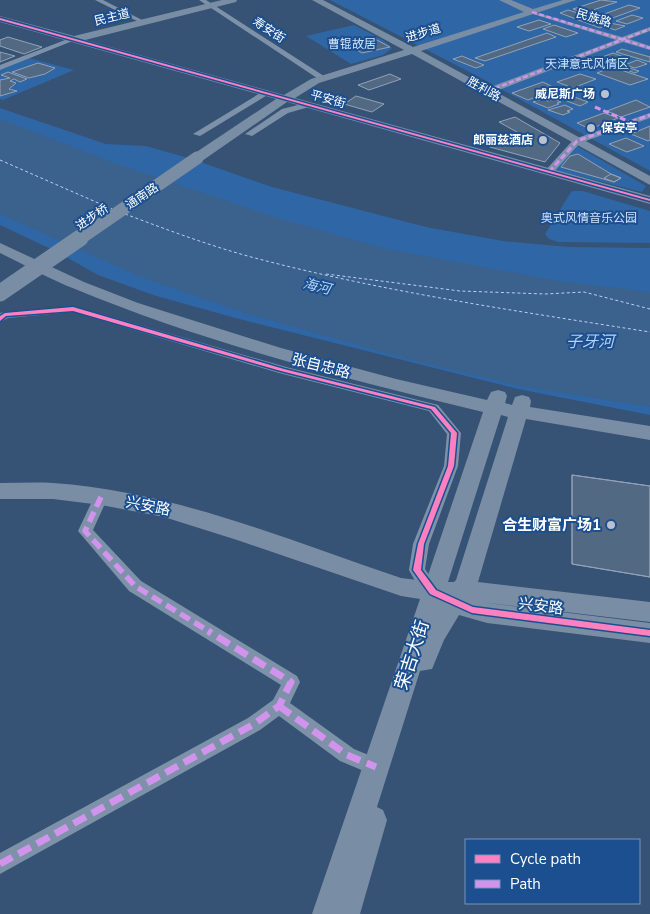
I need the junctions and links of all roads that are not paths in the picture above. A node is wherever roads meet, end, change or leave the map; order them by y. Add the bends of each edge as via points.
1 (98, 0) edge
2 (233, 0) edge
3 (316, 0) edge
4 (503, 0) edge
5 (572, 0) edge
6 (206, 3) edge
7 (532, 12) junction
8 (0, 19) edge
9 (143, 22) junction
10 (650, 29) edge
11 (73, 39) junction
12 (623, 40) junction
13 (650, 48) edge
14 (412, 50) junction
15 (0, 68) edge
16 (323, 78) junction
17 (488, 92) junction
18 (267, 94) junction
19 (284, 99) junction
20 (306, 105) junction
21 (650, 115) edge
22 (197, 134) dead end
23 (249, 134) dead end
24 (577, 141) junction
25 (191, 156) junction
26 (548, 172) junction
27 (650, 181) edge
28 (650, 200) edge
29 (0, 236) edge
30 (0, 247) edge
31 (0, 278) edge
32 (0, 293) edge
33 (2, 317) edge
34 (496, 402) junction
35 (520, 407) junction
36 (650, 421) edge
37 (650, 433) edge
38 (0, 491) edge
39 (101, 497) junction
40 (449, 596) junction
41 (650, 612) edge
42 (650, 633) edge
43 (279, 706) junction
44 (376, 766) junction
45 (0, 864) edge
46 (328, 914) edge
47 (344, 914) edge

1 - 9 street
2 - 6 street, 民主道
3 - 14 street, 胜利路
4 - 7 street, 民族路
5 - 7 street, 进步道
6 - 9 street, 民主道
6 - 16 street, 寿安街
7 - 12 street, 民族路
7 - 14 street, 进步道
8 - 11 street, 平安街
9 - 11 street, 民主道
10 - 12 street
11 - 15 street, 民主道
11 - 18 street, 平安街
12 - 13 street, 民族路
12 - 17 street
14 - 16 street, 进步道
14 - 17 street, 胜利路
16 - 19 street, 进步道
17 - 24 street, 胜利路
18 - 19 street, 平安街
18 - 22 street
18 - 25 street, 通南路 via 268,99
19 - 20 street, 平安街
19 - 25 street, 通南路
20 - 23 street via 285,111
20 - 26 street, 平安街
21 - 24 street
24 - 26 street
24 - 27 street, 胜利路
25 - 31 street, 进步桥
25 - 32 street, 通南路, bridge
26 - 28 street, 平安街
29 - 34 street, 张自忠路 via 91,279 150,301
30 - 34 street, 张自忠路 via 78,285 191,326 396,385
33 - 40 street, 张自忠路 via 73,308 283,370 433,408 454,433 451,466 421,544 417,570
34 - 35 street, 张自忠路
34 - 40 street, 荣吉大街
35 - 36 street, 张自忠路
35 - 37 street, 张自忠路
35 - 40 street, 荣吉大街 via 466,583
38 - 39 street, 兴安路
39 - 40 street, 兴安路 via 187,515 383,582
39 - 43 street via 86,531 135,586 291,682
40 - 41 street, 兴安路 via 490,592
40 - 42 street, 兴安路 via 487,613
40 - 44 street, 荣吉大街
40 - 47 street, 荣吉大街 via 419,670
43 - 44 street via 347,755
43 - 45 street via 254,724
44 - 46 street, 荣吉大街

